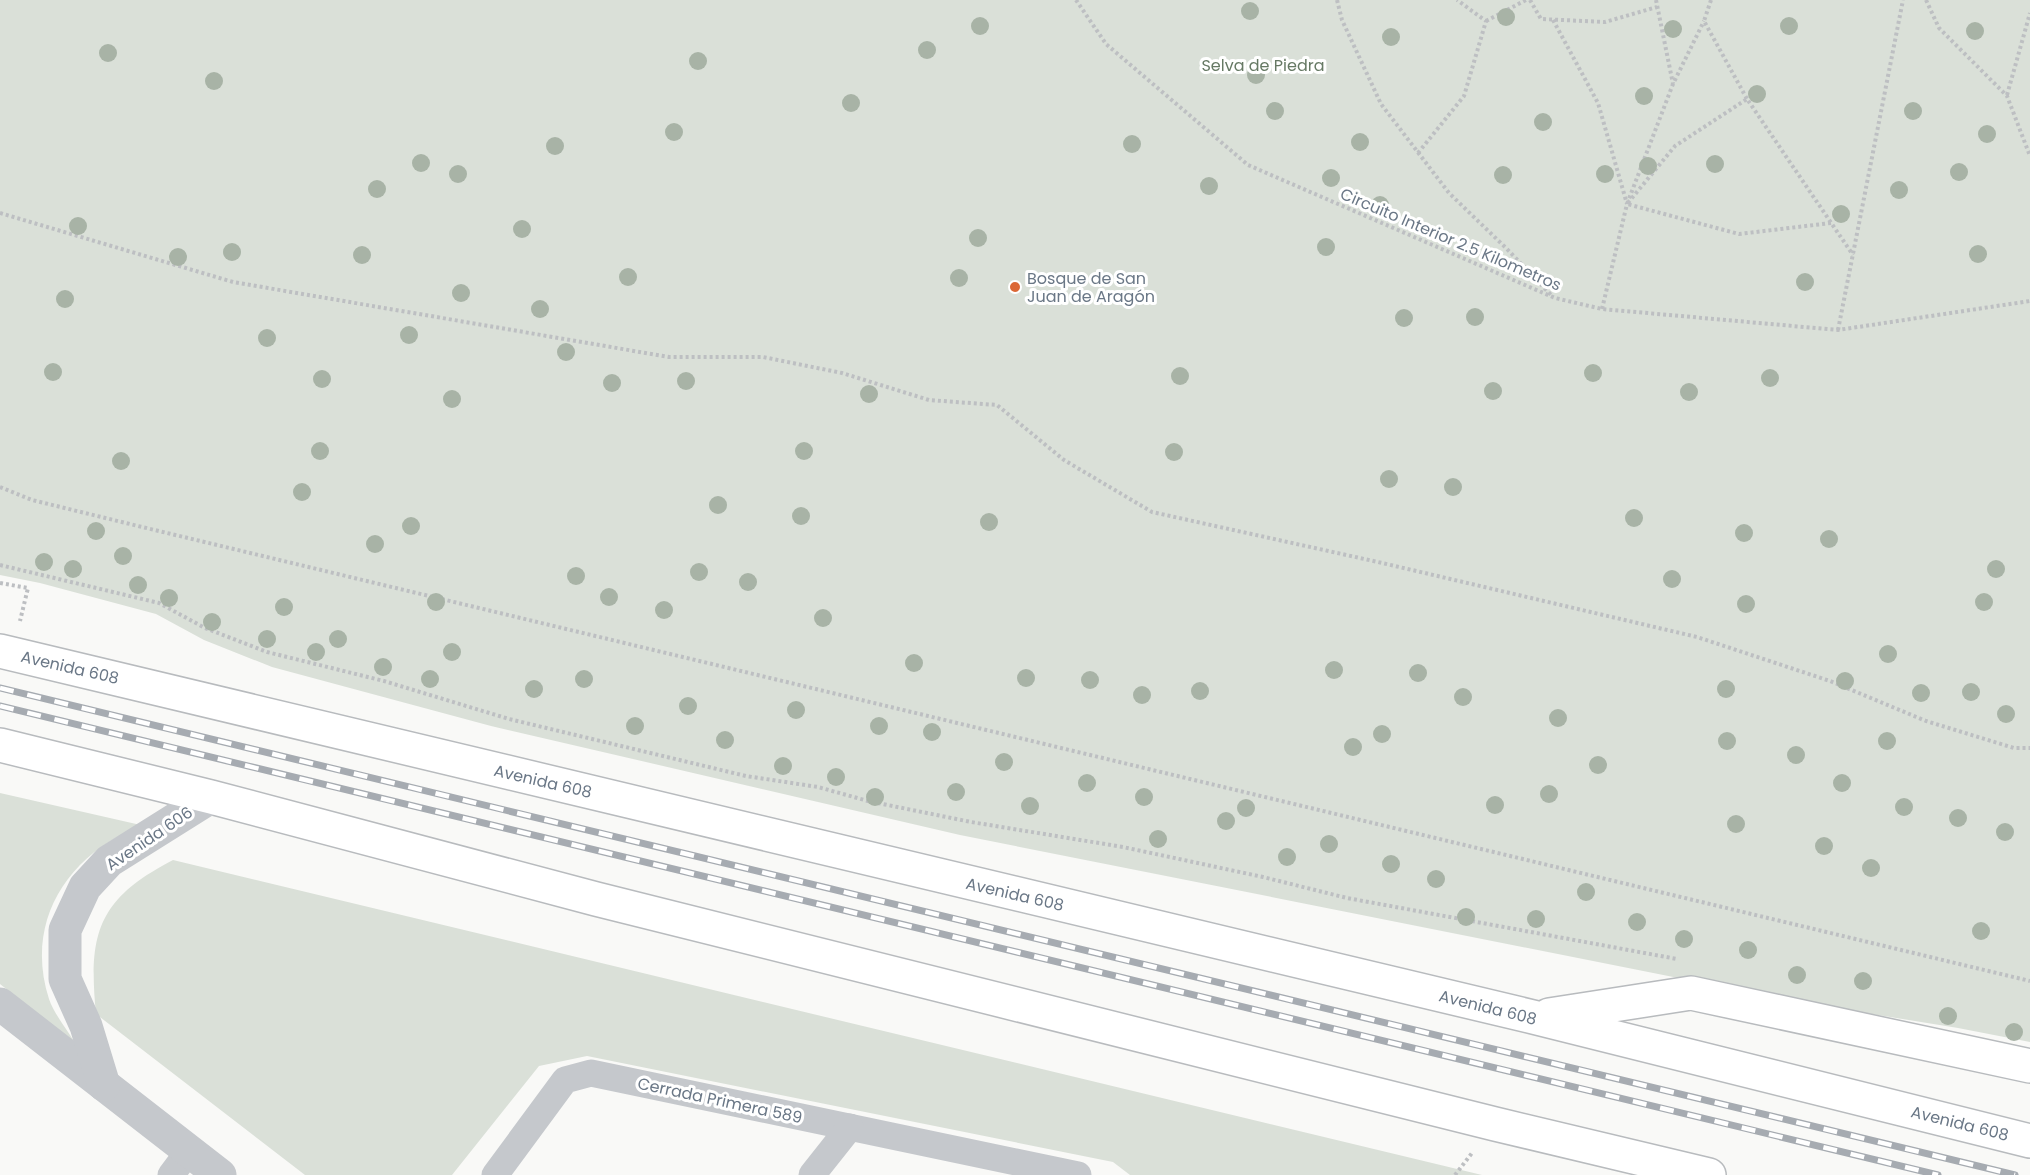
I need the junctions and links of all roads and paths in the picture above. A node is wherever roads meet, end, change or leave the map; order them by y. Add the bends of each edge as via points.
1 (1076, 0) edge
2 (1337, 0) edge
3 (1457, 0) edge
4 (1528, 0) edge
5 (1656, 0) edge
6 (1711, 0) edge
7 (1903, 0) edge
8 (1926, 0) edge
9 (1657, 7) junction
10 (2030, 13) edge
11 (1553, 20) junction
12 (1486, 21) junction
13 (1704, 21) junction
14 (1673, 84) junction
15 (2007, 96) junction
16 (1747, 99) junction
17 (1418, 153) junction
18 (2030, 156) edge
19 (1627, 204) junction
20 (0, 213) edge
21 (1831, 224) junction
22 (1853, 255) junction
23 (1555, 298) junction
24 (2030, 301) edge
25 (1602, 309) junction
26 (1838, 330) junction
27 (0, 487) edge
28 (0, 565) edge
29 (0, 583) edge
30 (28, 588) dead end
31 (0, 651) edge
32 (0, 745) edge
33 (2030, 748) edge
34 (212, 797) junction
35 (1682, 960) dead end
36 (2030, 981) edge
37 (0, 1004) edge
38 (1533, 1017) junction
39 (2030, 1066) edge
40 (104, 1085) junction
41 (850, 1127) junction
42 (2030, 1141) edge
43 (180, 1163) edge
44 (220, 1175) edge
45 (495, 1175) edge
46 (812, 1175) edge
47 (1078, 1175) edge
48 (1709, 1175) edge

1 - 23 path, Circuito Interior 2.5 Kilometros via 1106,44 1248,165
2 - 17 path via 1342,20 1381,104
3 - 12 path
4 - 11 path via 1541,19
4 - 12 path
5 - 9 path
6 - 13 path
7 - 22 path
8 - 15 path via 1939,28
9 - 11 path via 1605,22
9 - 14 path
10 - 15 path
11 - 19 path via 1598,103
12 - 17 path via 1464,96
13 - 14 path
13 - 16 path
14 - 19 path
15 - 18 path
16 - 19 path via 1675,146
16 - 21 path
17 - 23 path via 1449,194
19 - 21 path via 1739,234
19 - 25 path
20 - 33 path via 233,282 669,357 763,357 842,373 929,400 997,405 1064,460 1152,512 1697,636 1830,681 1926,721 2014,748
21 - 22 path
22 - 26 path
23 - 25 path, Circuito Interior 2.5 Kilometros
24 - 26 path, Circuito Interior 2.5 Kilometros
25 - 26 path, Circuito Interior 2.5 Kilometros
27 - 36 path via 32,500
28 - 35 path via 159,603 205,628 267,652 384,681 509,719 746,776 818,787 971,822 1146,852 1347,898
29 - 30 path
31 - 38 highway, Avenida 608
32 - 34 highway
34 - 40 street, Avenida 606 via 109,861 85,887 65,930 65,979 86,1026
34 - 48 highway via 596,899
37 - 40 street
38 - 39 highway via 1691,993
38 - 42 highway, Avenida 608
40 - 43 street
41 - 45 street, Cerrada Primera 589 via 591,1073 565,1080
41 - 46 street
41 - 47 street, Cerrada Primera 589
43 - 44 street

